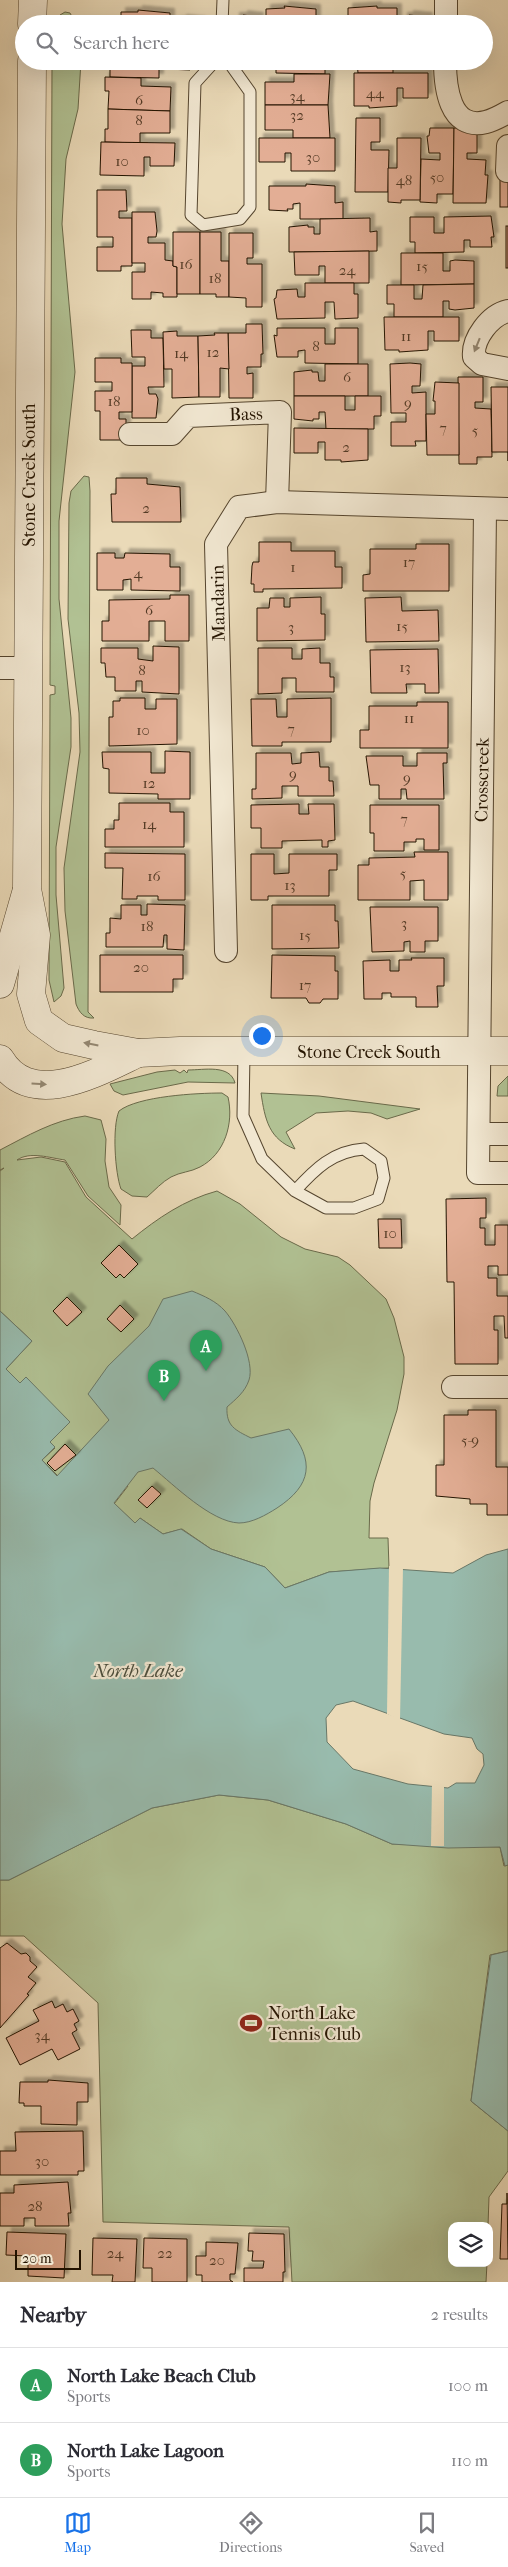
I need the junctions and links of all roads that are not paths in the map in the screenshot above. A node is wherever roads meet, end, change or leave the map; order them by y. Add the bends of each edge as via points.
1 (32, 0) edge
2 (223, 0) edge
3 (446, 0) edge
4 (32, 15) edge
5 (222, 15) edge
6 (446, 15) edge
7 (32, 70) edge
8 (207, 70) edge
9 (234, 70) edge
10 (445, 70) edge
11 (508, 112) edge
12 (508, 146) edge
13 (507, 171) edge
14 (508, 311) edge
15 (508, 369) edge
16 (130, 434) dead end
17 (277, 502) junction
18 (485, 509) junction
19 (508, 509) edge
20 (0, 668) edge
21 (28, 668) junction
22 (27, 889) junction
23 (226, 951) dead end
24 (0, 984) edge
25 (508, 1051) edge
26 (244, 1052) junction
27 (480, 1052) junction
28 (138, 1054) junction
29 (0, 1059) edge
30 (479, 1134) junction
31 (508, 1134) edge
32 (508, 1173) edge
33 (295, 1191) junction
34 (453, 1387) dead end
35 (508, 1387) edge

1 - 4 street
2 - 5 lane
3 - 6 street
7 - 21 street, Stone Creek South
8 - 9 lane via 195,83 191,216 202,225 240,219 250,207 250,92
10 - 11 street via 449,101 466,121 487,122
12 - 13 street
14 -> 15 street via 488,324 473,348 474,357 482,364
16 - 17 street, Bass via 172,434 188,416 280,412
17 - 18 street, Mandarin
17 - 23 street, Mandarin via 239,507 216,544
18 - 19 street, Mandarin
18 - 27 street, Crosscreek
20 - 21 street
21 - 22 street, Stone Creek South
22 - 24 street, Stone Creek South
28 -> 22 street, Stone Creek South via 63,1038 39,1021 31,994 36,935
25 - 27 street, Stone Creek South
26 - 27 street, Stone Creek South
26 - 28 street, Stone Creek South
26 - 33 lane via 243,1116 262,1158
27 - 30 street, Crosscreek
29 -> 28 street, Stone Creek South via 6,1068 27,1083 51,1085 88,1077
30 - 31 street
30 - 32 street, Crosscreek via 478,1173
33 - 33 lane via 326,1208 354,1208 378,1199 384,1178 381,1161 364,1149 350,1150 323,1162
34 - 35 street

